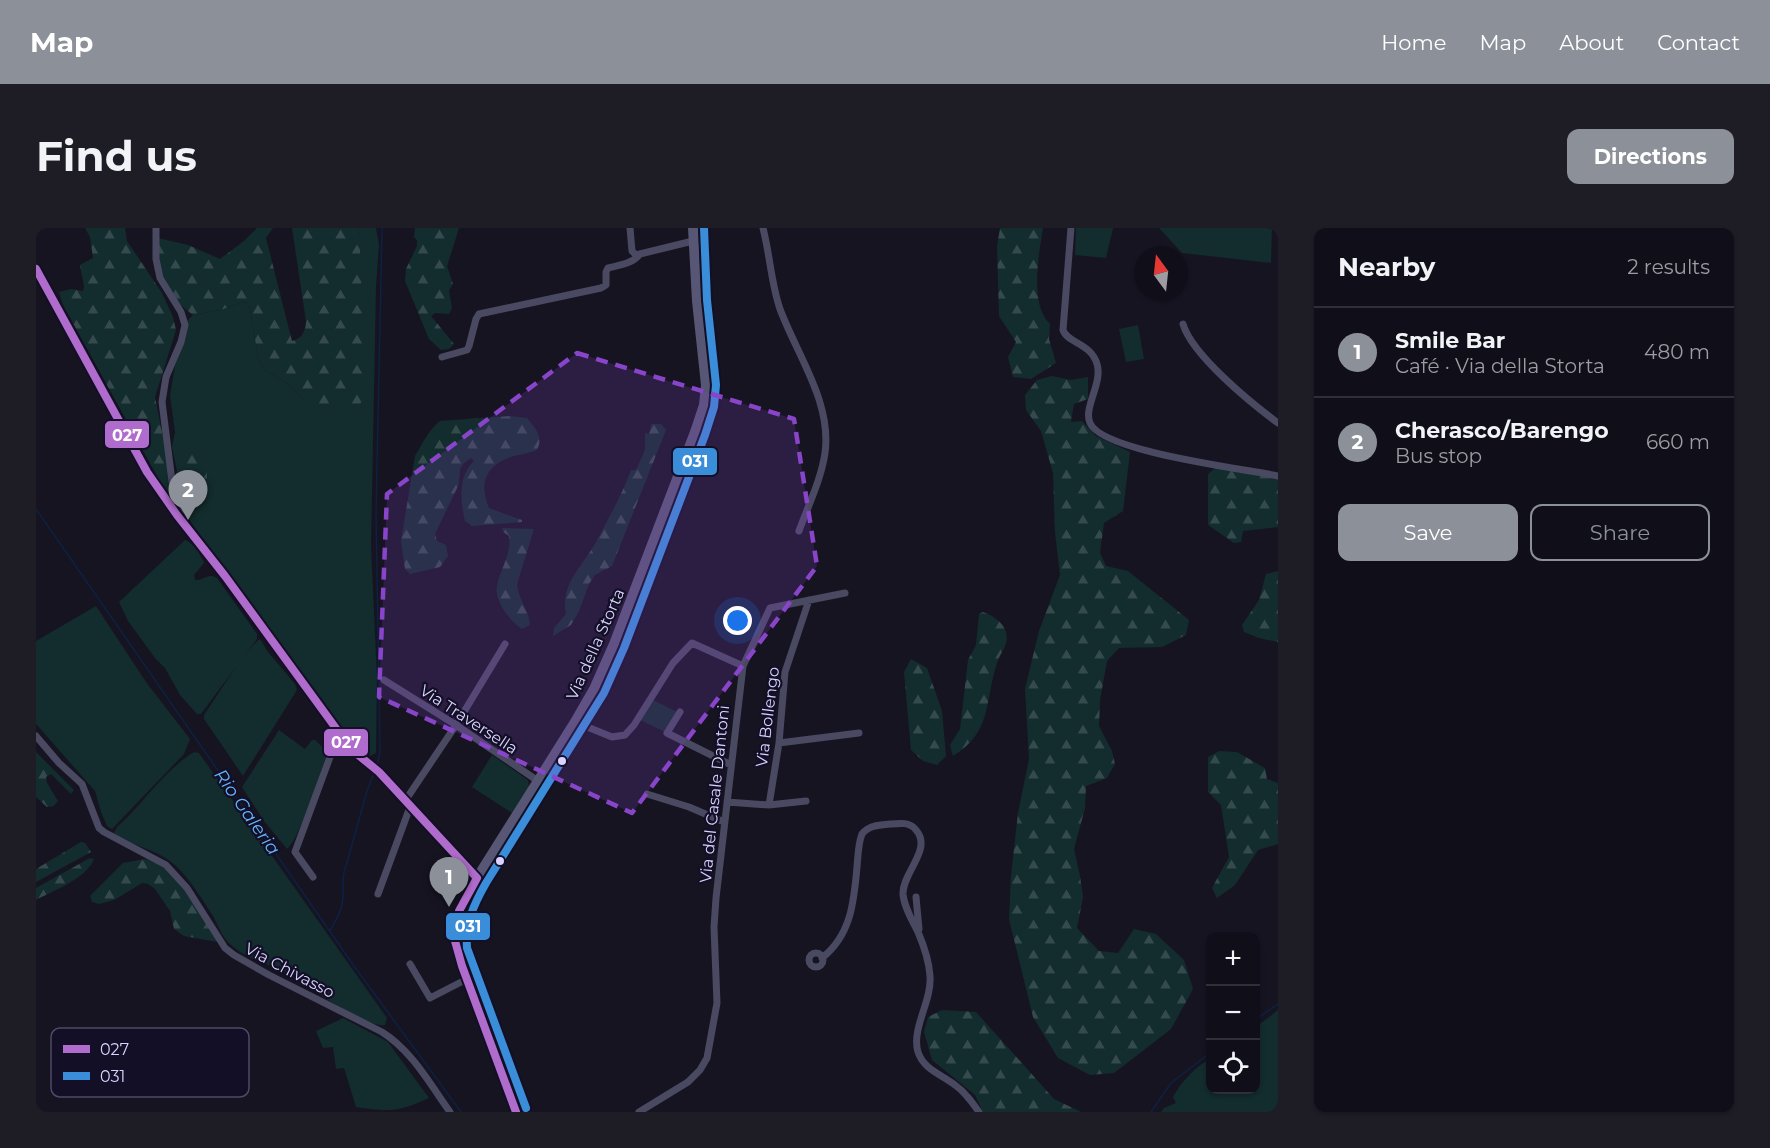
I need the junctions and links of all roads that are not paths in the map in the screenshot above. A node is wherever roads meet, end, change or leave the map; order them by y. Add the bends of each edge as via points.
1 (156, 228) edge
2 (630, 228) edge
3 (693, 228) edge
4 (763, 228) edge
5 (1071, 228) edge
6 (693, 242) junction
7 (640, 254) junction
8 (36, 269) edge
9 (1183, 324) dead end
10 (442, 357) dead end
11 (1278, 423) edge
12 (1278, 476) edge
13 (184, 524) junction
14 (799, 531) dead end
15 (845, 593) dead end
16 (809, 600) junction
17 (505, 644) dead end
18 (742, 666) junction
19 (384, 680) dead end
20 (680, 712) dead end
21 (575, 722) junction
22 (456, 725) junction
23 (859, 733) dead end
24 (36, 736) edge
25 (343, 738) junction
26 (779, 743) junction
27 (731, 765) junction
28 (537, 781) junction
29 (647, 795) dead end
30 (806, 801) dead end
31 (727, 802) junction
32 (408, 804) junction
33 (769, 806) junction
34 (724, 822) junction
35 (313, 877) dead end
36 (477, 878) junction
37 (378, 894) dead end
38 (916, 897) dead end
39 (919, 934) junction
40 (822, 958) dead end
41 (410, 964) dead end
42 (467, 979) junction
43 (450, 1112) edge
44 (516, 1112) edge
45 (639, 1112) edge
46 (979, 1112) edge

1 - 13 street via 160,279 185,325 166,377 162,402 173,489
2 - 7 street via 633,254
3 - 6 main road, Via della Storta
4 - 14 street via 780,308 817,393 826,429 822,469
5 - 12 street via 1064,334 1088,349 1097,363 1090,423 1096,430 1129,445 1169,457
6 - 7 street
6 - 21 main road, Via della Storta via 706,385 704,405 614,644
7 - 10 street via 635,261 608,268 606,285 601,288 479,314 466,350
8 - 13 street via 147,472
9 - 11 street via 1189,339 1210,365
13 - 25 street
15 - 16 street
16 - 18 street, Via del Casale Dantoni via 770,608
16 - 26 street, Via Bollengo via 785,672
17 - 22 street
18 - 21 street via 692,644 674,663 625,735 612,737
18 - 27 street, Via del Casale Dantoni
19 - 22 street, Via Traversella
20 - 27 street via 667,733
21 - 28 main road, Via della Storta
22 - 28 street, Via Traversella
22 - 32 street
23 - 26 street
24 - 43 street, Via Chivasso via 82,784 99,828 166,865 187,888 225,948 397,1042
25 - 32 street
25 - 35 street via 330,757 295,852
26 - 33 street, Via Bollengo
27 - 31 street, Via del Casale Dantoni
28 - 36 main road, Via della Storta
29 - 34 street
30 - 33 street
31 - 33 street
31 - 34 street, Via del Casale Dantoni
32 - 36 street
32 - 37 street
34 - 45 street, Via del Casale Dantoni via 715,914 717,1002 707,1058 688,1082
36 - 42 main road, Via della Storta via 459,911 455,929
38 - 39 street
39 - 40 street via 903,890 921,848 920,835 904,823 873,826 864,831 860,840 848,925
39 - 46 street via 930,982 917,1039 919,1055 929,1069 965,1094
41 - 42 street via 430,998
42 - 44 main road, Via della Storta

